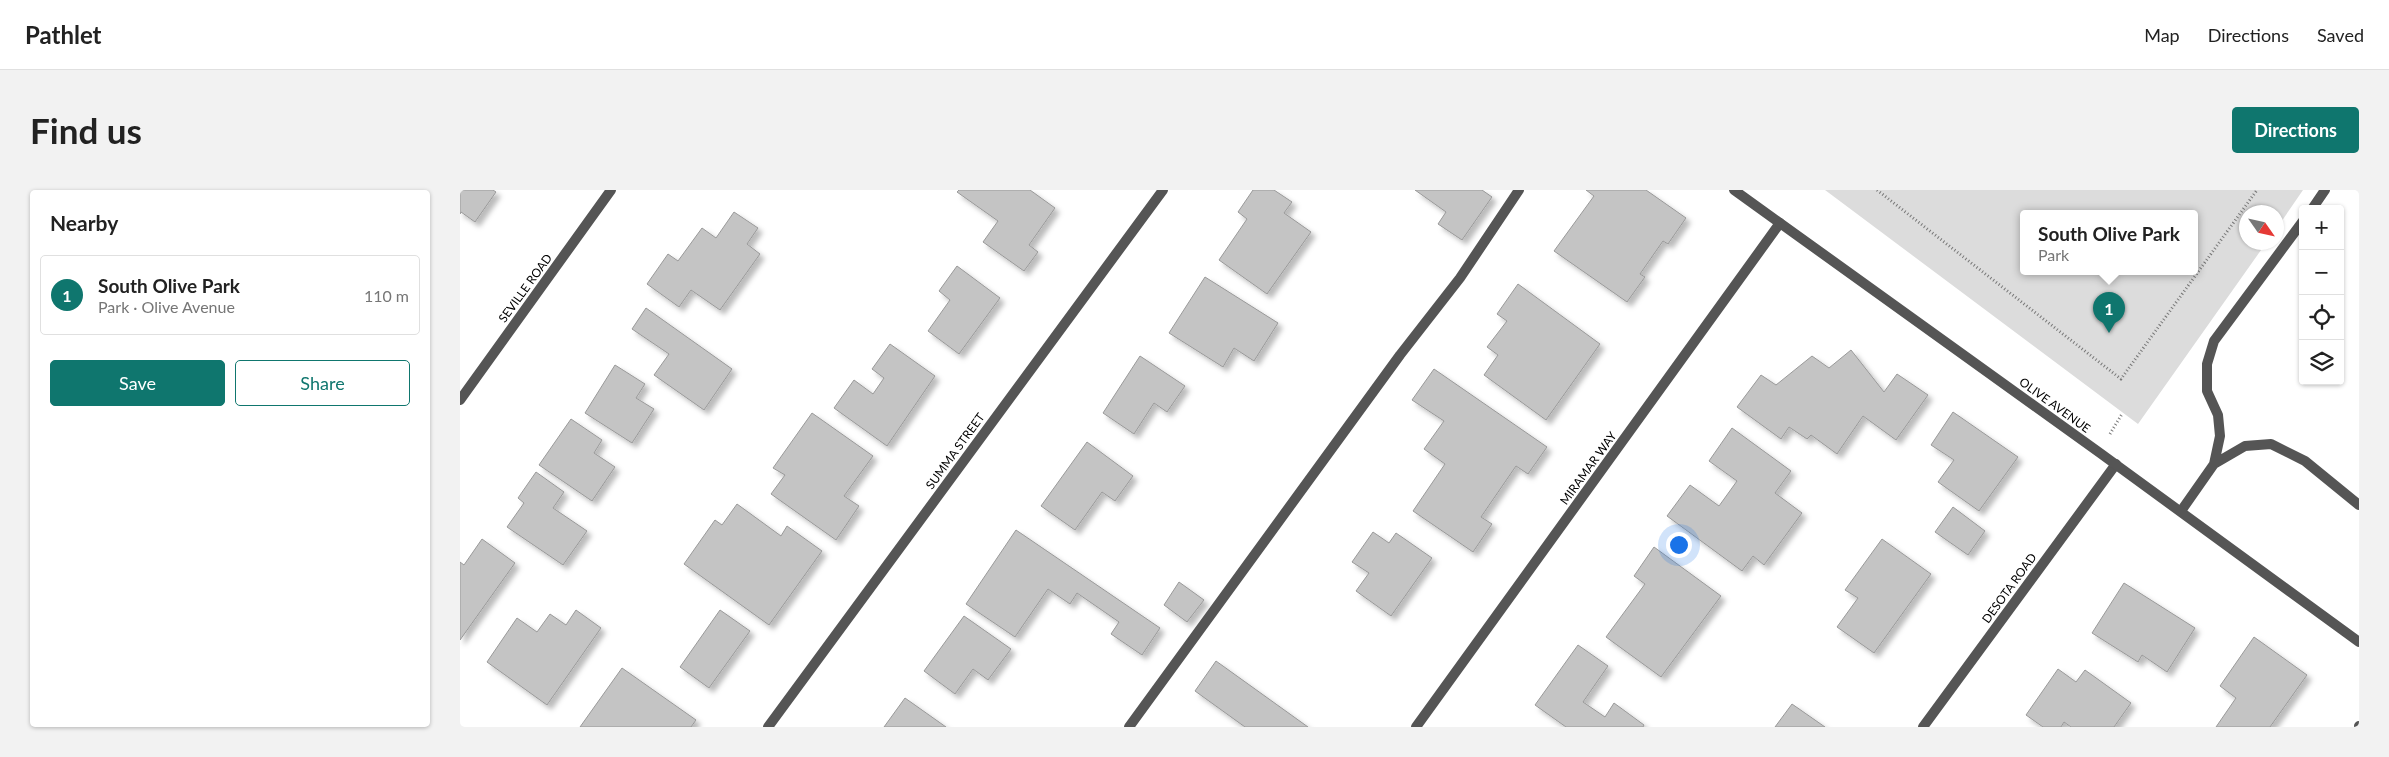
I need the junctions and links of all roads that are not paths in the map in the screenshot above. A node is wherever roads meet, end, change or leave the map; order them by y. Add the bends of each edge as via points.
1 (611, 190) edge
2 (1163, 190) edge
3 (1519, 190) edge
4 (1734, 190) edge
5 (2326, 190) edge
6 (2315, 205) edge
7 (1780, 223) junction
8 (2299, 225) edge
9 (460, 400) edge
10 (2116, 464) junction
11 (2214, 464) junction
12 (2359, 505) edge
13 (2180, 511) junction
14 (2359, 642) edge
15 (768, 727) edge
16 (1129, 727) edge
17 (1416, 727) edge
18 (1922, 727) edge

1 - 9 street, SEVILLE ROAD
2 - 15 street, SUMMA STREET
3 - 16 street via 1460,278 1400,355
4 - 7 street, OLIVE AVENUE
5 - 6 street
7 - 10 street, OLIVE AVENUE
7 - 17 street, MIRAMAR WAY
8 - 11 street via 2214,341 2207,364 2207,391 2218,415 2220,436
10 - 13 street, OLIVE AVENUE
10 - 18 street, DESOTA ROAD
11 - 12 street via 2244,446 2272,444 2305,461
11 - 13 street
13 - 14 street, OLIVE AVENUE

